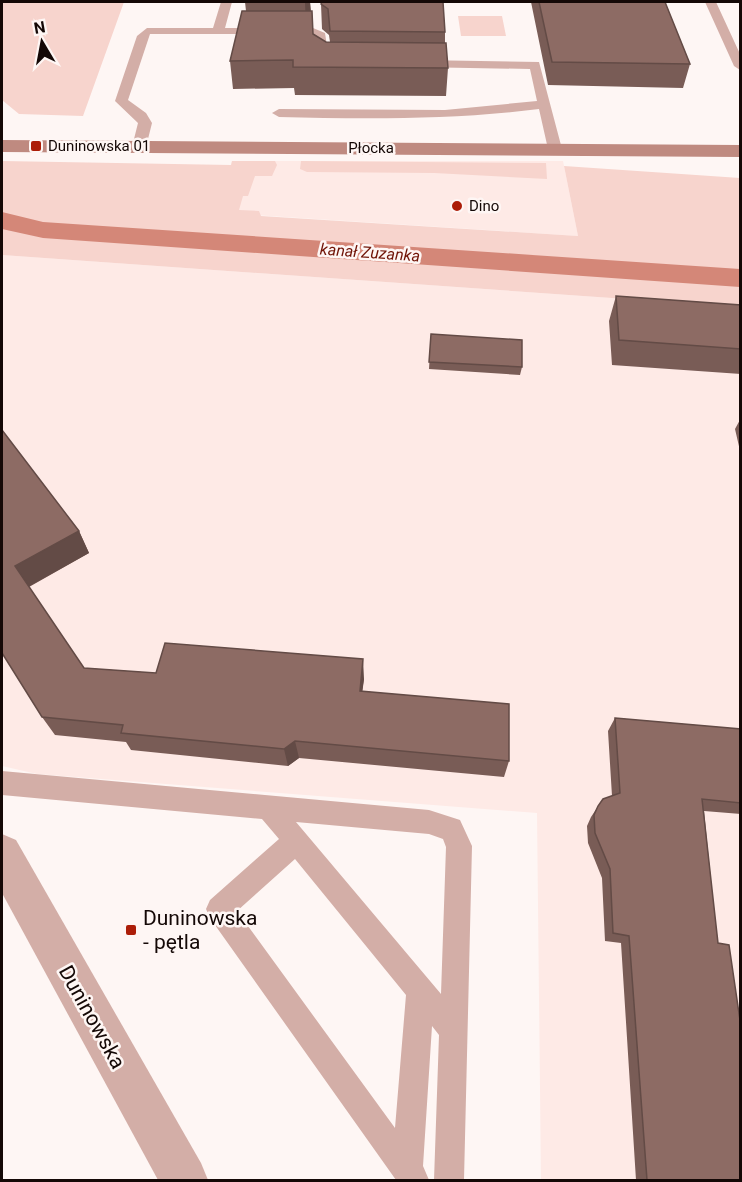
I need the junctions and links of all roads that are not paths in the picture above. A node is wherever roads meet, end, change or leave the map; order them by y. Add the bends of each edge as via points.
1 (226, 2) edge
2 (710, 2) edge
3 (723, 30) junction
4 (741, 30) edge
5 (218, 31) junction
6 (343, 63) edge
7 (410, 64) edge
8 (741, 66) edge
9 (544, 104) junction
10 (279, 113) dead end
11 (2, 146) edge
12 (139, 147) junction
13 (555, 149) junction
14 (741, 151) edge
15 (2, 783) edge
16 (267, 806) junction
17 (296, 841) junction
18 (2, 854) edge
19 (420, 991) junction
20 (453, 1030) junction
21 (411, 1175) edge
22 (184, 1180) edge
23 (449, 1180) edge

1 - 5 lane
2 - 3 lane
3 - 4 lane
3 - 8 lane
5 - 6 lane via 314,27 321,35 323,61
5 - 12 lane via 151,30 143,34 121,101 145,123
7 - 9 lane via 535,65
9 - 10 lane via 412,115
9 - 13 lane
11 - 12 street, Płocka
12 - 13 street, Płocka
13 - 14 street, Płocka
15 - 16 lane
16 - 17 lane
16 - 20 lane via 429,822 451,829 459,846
17 - 19 lane
17 - 21 lane via 219,909
18 - 22 street, Duninowska
19 - 20 lane
19 - 21 lane
20 - 23 lane

